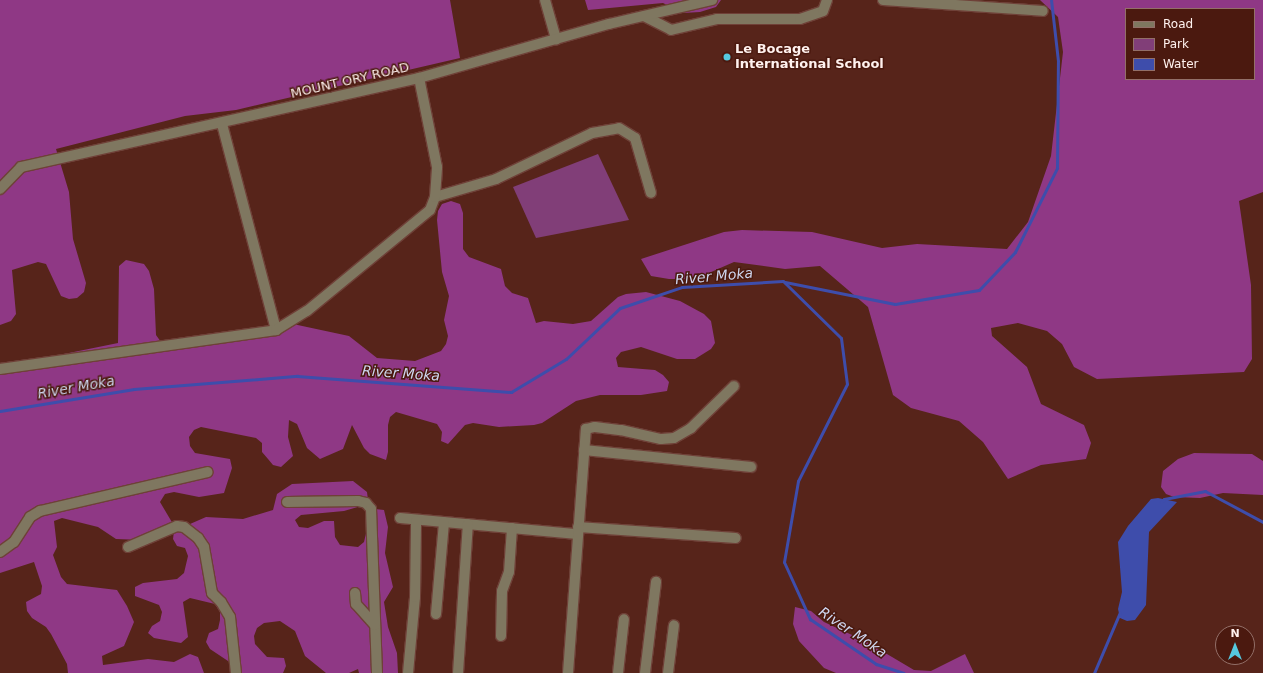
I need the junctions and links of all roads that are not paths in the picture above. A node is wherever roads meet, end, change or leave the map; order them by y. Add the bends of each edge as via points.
1 (545, 0) edge
2 (712, 0) edge
3 (827, 0) edge
4 (883, 0) edge
5 (1043, 11) dead end
6 (644, 16) junction
7 (556, 39) junction
8 (418, 78) junction
9 (222, 124) junction
10 (0, 189) edge
11 (652, 193) dead end
12 (436, 197) junction
13 (276, 330) junction
14 (0, 369) edge
15 (734, 386) dead end
16 (584, 450) junction
17 (751, 467) dead end
18 (208, 472) dead end
19 (287, 502) dead end
20 (400, 518) dead end
21 (416, 521) junction
22 (444, 522) junction
23 (468, 524) junction
24 (512, 528) junction
25 (578, 531) junction
26 (736, 538) dead end
27 (128, 547) dead end
28 (0, 552) edge
29 (656, 582) dead end
30 (355, 593) dead end
31 (436, 614) dead end
32 (624, 620) dead end
33 (375, 625) junction
34 (674, 625) dead end
35 (501, 636) dead end
36 (236, 673) edge
37 (377, 673) edge
38 (408, 673) edge
39 (458, 673) edge
40 (568, 673) edge
41 (618, 673) edge
42 (645, 673) edge
43 (668, 673) edge

1 - 7 street
2 - 6 street, MOUNT ORY ROAD
3 - 6 street via 823,11 800,19 717,19 671,30
4 - 5 street
6 - 7 street, MOUNT ORY ROAD
7 - 8 street, MOUNT ORY ROAD
8 - 9 street, MOUNT ORY ROAD
8 - 12 street via 436,167
9 - 10 street, MOUNT ORY ROAD via 199,125 21,167
9 - 13 street
11 - 12 street via 635,138 619,128 592,134 496,179
12 - 13 street via 430,210 424,215 307,311
13 - 14 street
15 - 16 street via 692,428 677,437 661,439 628,431 589,428 586,431
16 - 17 street
16 - 25 street
18 - 28 street via 40,511 30,517 14,542
19 - 33 street via 358,501 370,506 373,515
20 - 21 street
21 - 22 street
21 - 38 street via 415,597
22 - 23 street
22 - 31 street
23 - 24 street
23 - 39 street
24 - 25 street
24 - 35 street via 509,572 502,591
25 - 26 street
25 - 40 street
27 - 36 street via 177,526 184,527 198,538 204,547 212,593 230,617
29 - 42 street
30 - 33 street via 356,604
32 - 41 street
33 - 37 street
34 - 43 street

